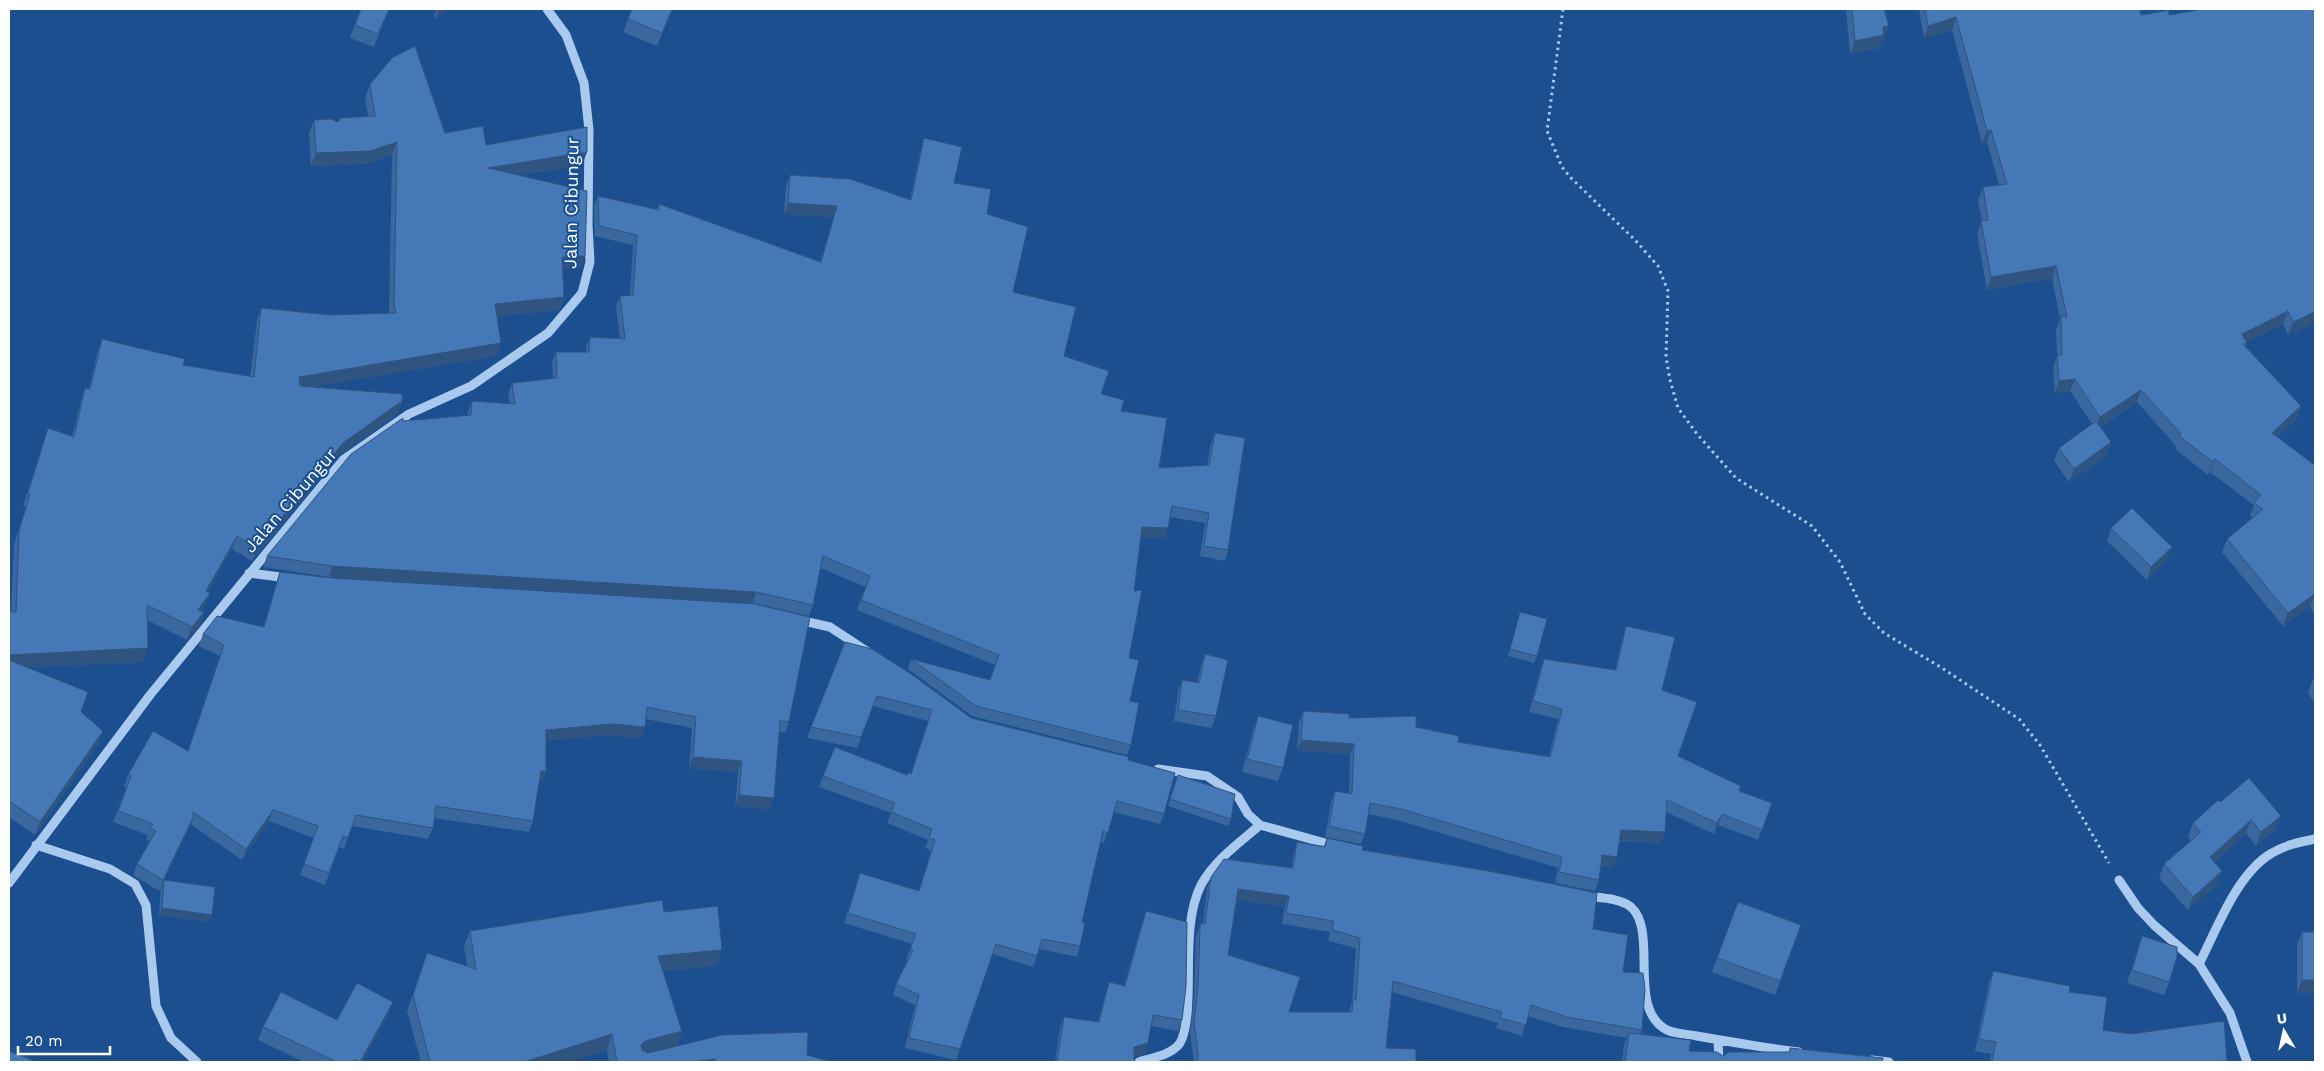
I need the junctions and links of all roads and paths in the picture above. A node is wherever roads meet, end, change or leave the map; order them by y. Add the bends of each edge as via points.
1 (547, 9) edge
2 (1562, 9) edge
3 (249, 573) junction
4 (298, 579) edge
5 (791, 618) edge
6 (876, 656) edge
7 (1151, 768) edge
8 (1260, 825) junction
9 (2315, 839) edge
10 (36, 845) junction
11 (1342, 847) edge
12 (2119, 880) joint
13 (9, 883) edge
14 (1574, 893) edge
15 (2199, 964) junction
16 (1718, 1040) junction
17 (1811, 1053) edge
18 (1860, 1059) edge
19 (196, 1062) edge
20 (1139, 1062) edge
21 (1719, 1062) edge
22 (1889, 1062) edge
23 (2247, 1062) edge

1 - 3 street, Jalan Cibungur via 566,35 584,83 589,130 590,262 582,293 548,333 471,386 409,414 343,460
2 - 12 path via 1547,131 1570,178 1658,266 1668,291 1666,358 1678,408 1736,478 1812,526 1840,562 1865,614 1884,633 2019,719 2040,745
3 - 4 street
3 - 10 street, Jalan Cibungur via 150,695
5 - 6 street via 830,627
7 - 8 street via 1207,776 1238,796 1248,814
8 - 11 street
8 - 20 street via 1216,863 1201,886 1190,925 1190,985 1185,1029 1180,1043 1170,1051
9 - 15 street via 2294,843 2271,853 2253,868 2238,889
10 - 13 street, Jalan Cibungur
10 - 19 street via 110,869 135,884 146,905 156,1006 171,1038
12 - 15 street via 2154,925
14 - 16 street via 1630,907 1643,928 1647,1002 1653,1016 1667,1030
15 - 23 street via 2230,1013
16 - 17 street
16 - 21 street
18 - 22 street

